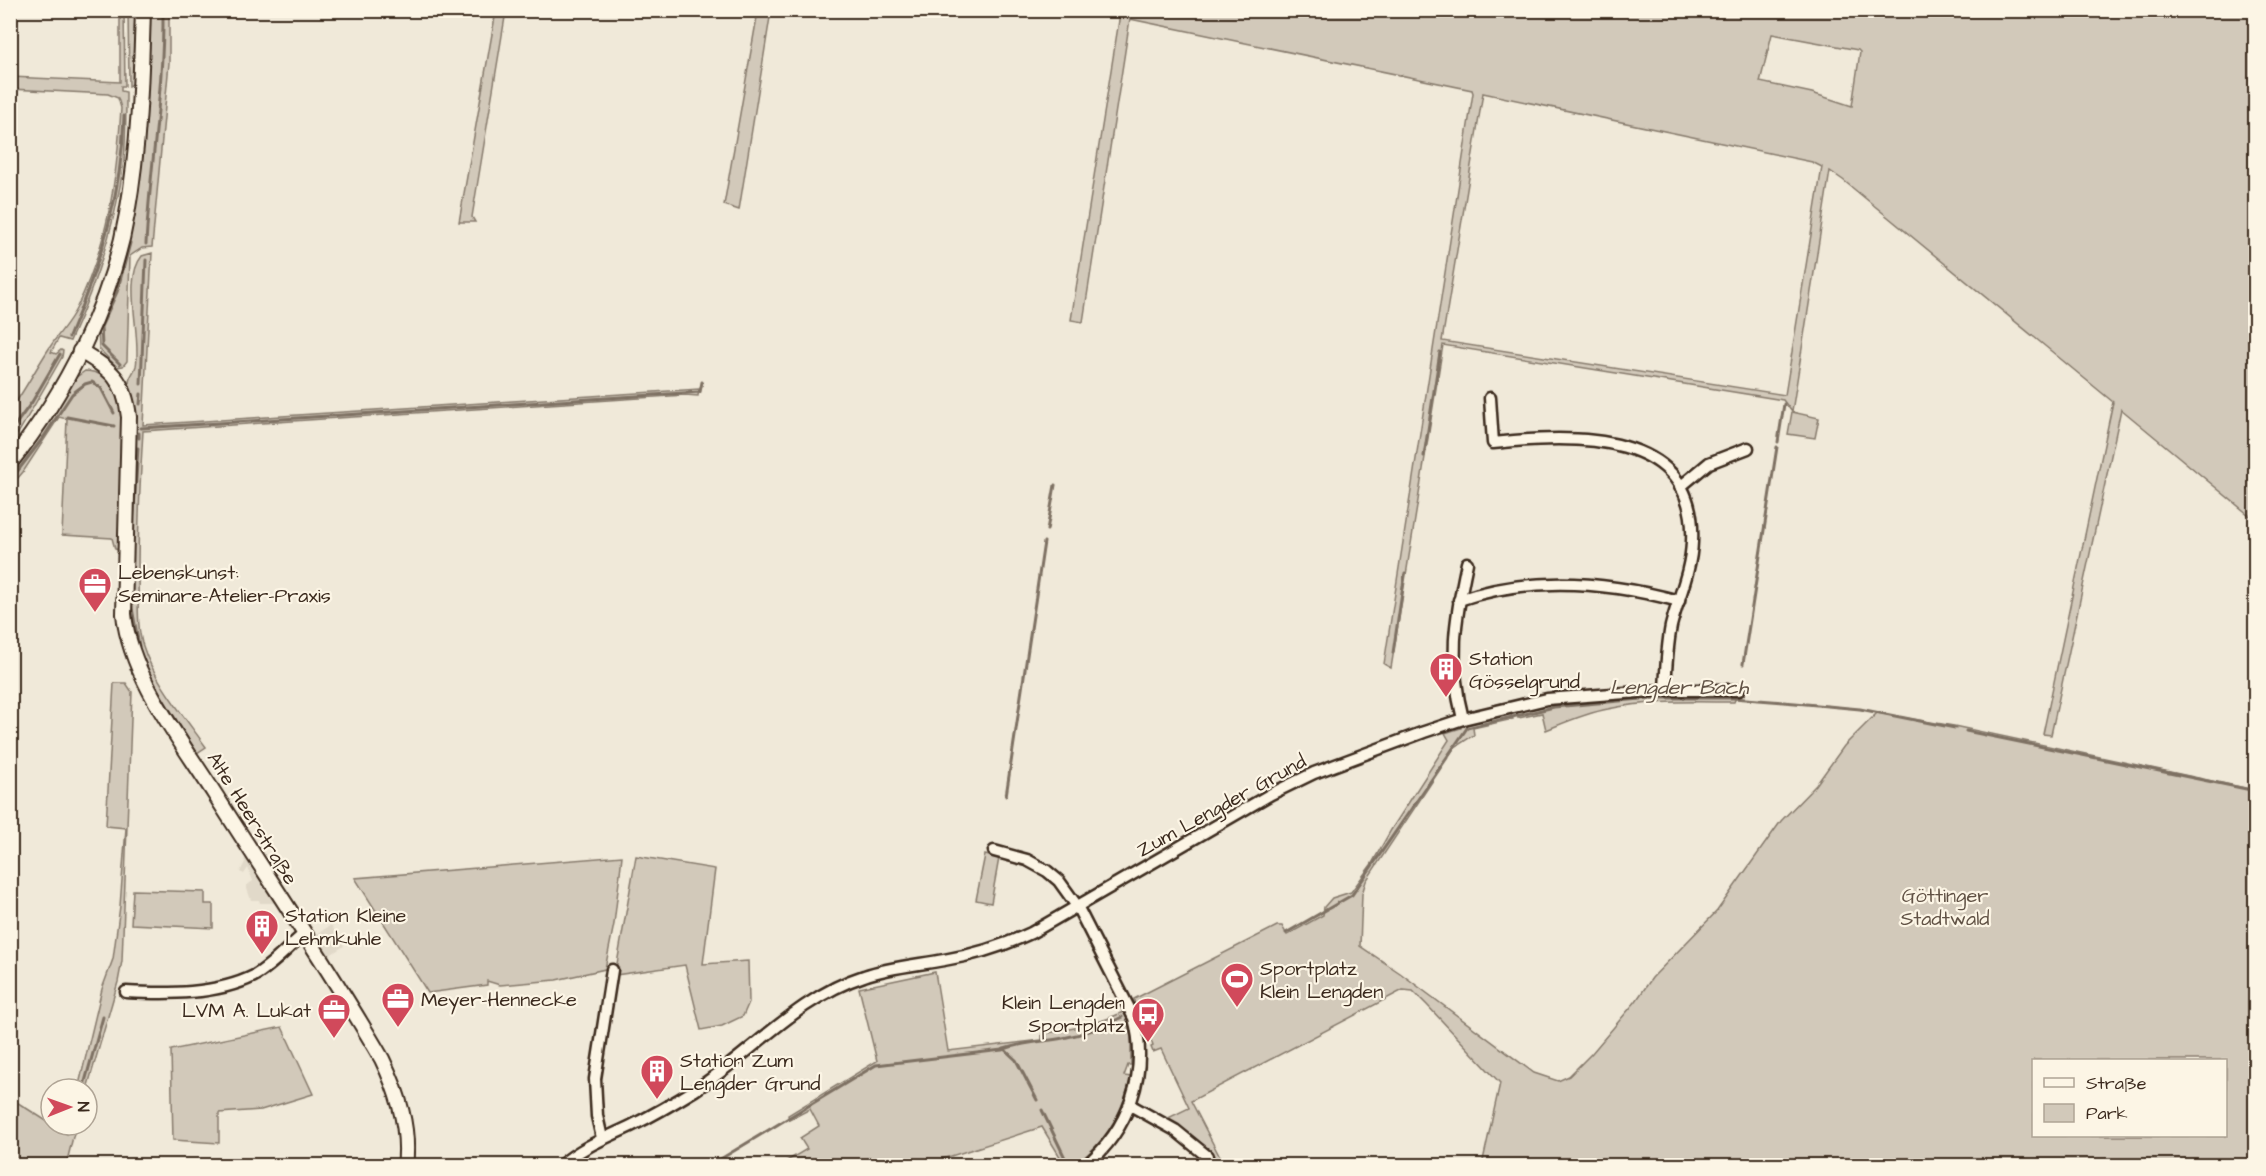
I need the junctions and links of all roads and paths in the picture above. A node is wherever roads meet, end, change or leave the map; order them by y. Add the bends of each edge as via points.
1 (143, 10) edge
2 (80, 351) junction
3 (1490, 398) dead end
4 (1748, 448) dead end
5 (10, 463) edge
6 (1680, 487) junction
7 (1467, 563) dead end
8 (1459, 600) junction
9 (1679, 601) junction
10 (1665, 690) junction
11 (1739, 690) dead end
12 (1463, 719) junction
13 (994, 851) dead end
14 (1077, 906) junction
15 (304, 934) junction
16 (612, 970) dead end
17 (126, 992) dead end
18 (1130, 1105) junction
19 (602, 1138) junction
20 (1207, 1156) dead end
21 (405, 1166) edge
22 (560, 1166) edge
23 (1085, 1166) edge

1 - 2 main road via 140,90 127,216 105,292
2 - 5 main road via 50,407
2 - 15 main road, Alte Heerstraße via 108,370 127,399 125,627 141,677
3 - 6 street via 1493,443 1563,438 1635,449 1656,460
4 - 6 street via 1709,463
6 - 9 street via 1689,505 1692,543
7 - 8 street
8 - 9 street via 1522,585 1569,583 1619,587
8 - 12 street via 1453,661
9 - 10 street via 1668,645
10 - 11 street, Zum Lengder Grund
10 - 12 street, Zum Lengder Grund via 1547,699
12 - 14 street, Zum Lengder Grund via 1291,784
13 - 14 street via 1027,860 1047,871 1059,880
14 - 18 street via 1134,1018 1138,1072
14 - 19 street, Zum Lengder Grund via 1031,933 981,952 847,982 778,1026 692,1091 650,1117
15 - 17 street via 260,972 230,985 177,992
15 - 21 main road, Alte Heerstraße via 392,1079 405,1128
16 - 19 street via 595,1079
18 - 20 street via 1175,1130
18 - 23 street via 1113,1138
19 - 22 street, Zum Lengder Grund

